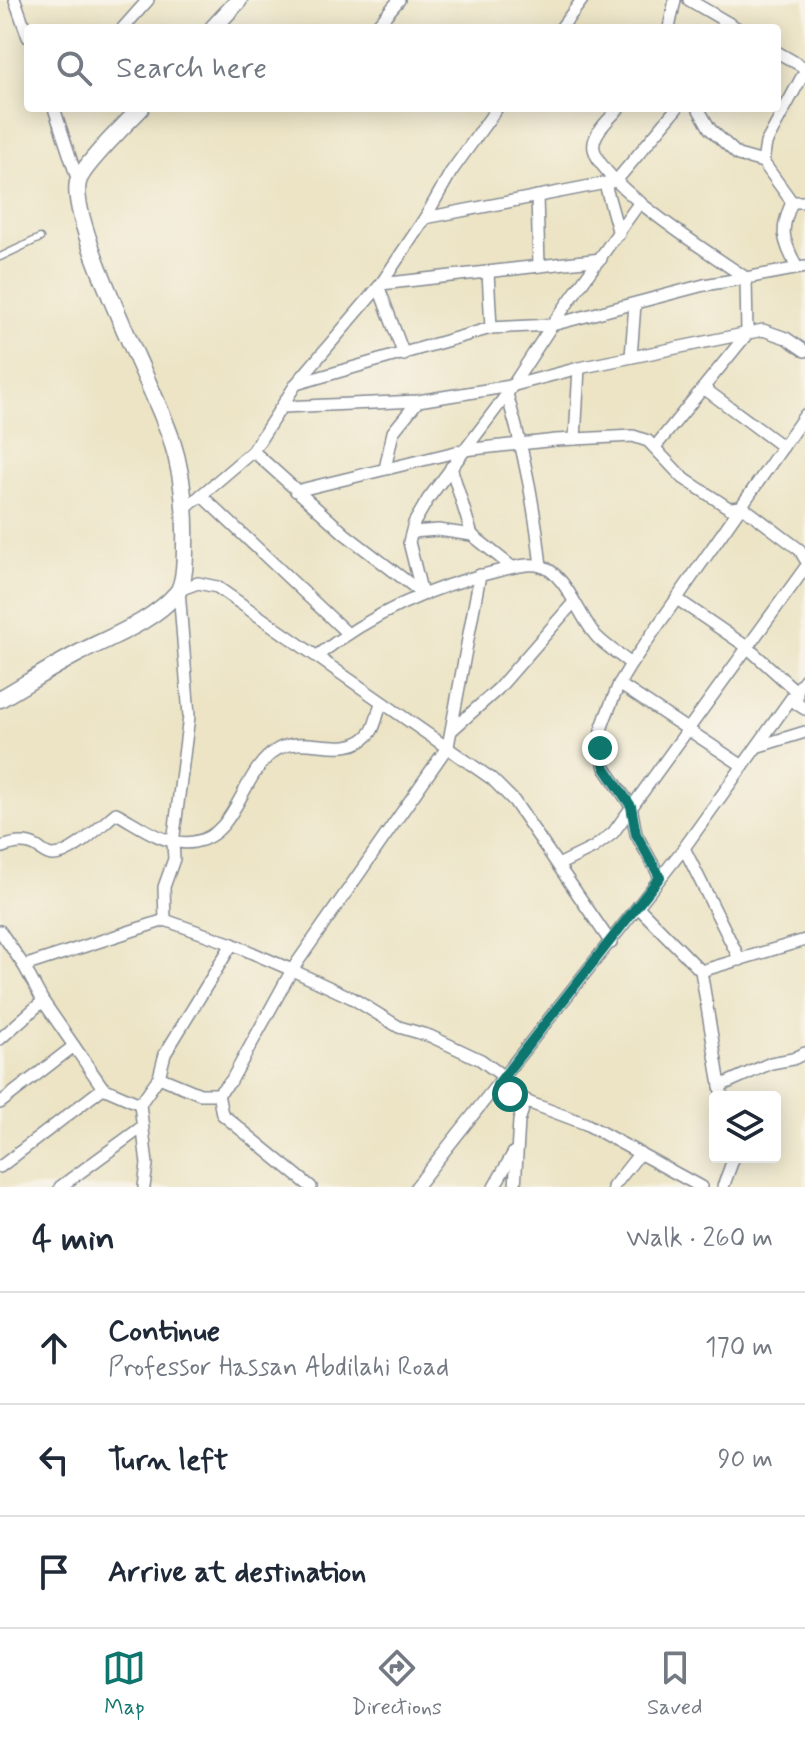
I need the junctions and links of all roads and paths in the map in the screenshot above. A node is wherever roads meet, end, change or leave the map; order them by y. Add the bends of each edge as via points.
1 (15, 0) edge
2 (148, 0) edge
3 (239, 0) edge
4 (399, 0) edge
5 (582, 0) edge
6 (675, 0) edge
7 (689, 0) edge
8 (127, 24) edge
9 (217, 24) edge
10 (378, 24) edge
11 (564, 24) edge
12 (670, 24) edge
13 (730, 24) edge
14 (24, 26) edge
15 (781, 54) edge
16 (805, 69) edge
17 (55, 112) edge
18 (137, 112) edge
19 (494, 112) edge
20 (616, 112) edge
21 (673, 112) edge
22 (700, 112) edge
23 (763, 162) junction
24 (78, 181) junction
25 (610, 182) junction
26 (537, 196) junction
27 (640, 202) junction
28 (799, 202) edge
29 (425, 218) junction
30 (619, 234) junction
31 (40, 238) dead end
32 (0, 257) edge
33 (601, 259) junction
34 (539, 266) junction
35 (801, 267) edge
36 (488, 272) junction
37 (746, 278) junction
38 (380, 286) junction
39 (635, 304) junction
40 (552, 325) junction
41 (491, 328) junction
42 (747, 334) junction
43 (805, 351) edge
44 (404, 355) junction
45 (631, 357) junction
46 (579, 368) junction
47 (296, 384) junction
48 (705, 389) junction
49 (509, 390) junction
50 (418, 401) junction
51 (283, 407) junction
52 (805, 415) edge
53 (575, 439) junction
54 (522, 443) junction
55 (655, 447) junction
56 (783, 447) junction
57 (464, 450) junction
58 (253, 451) junction
59 (451, 467) junction
60 (385, 469) junction
61 (296, 491) junction
62 (201, 495) junction
63 (743, 507) junction
64 (186, 508) junction
65 (412, 532) junction
66 (472, 535) junction
67 (805, 559) edge
68 (541, 566) junction
69 (512, 567) junction
70 (805, 568) edge
71 (480, 575) junction
72 (179, 590) junction
73 (422, 594) junction
74 (677, 599) junction
75 (574, 602) junction
76 (348, 634) junction
77 (747, 647) junction
78 (317, 656) junction
79 (631, 664) junction
80 (805, 679) edge
81 (619, 684) junction
82 (797, 692) junction
83 (0, 699) edge
84 (381, 703) junction
85 (805, 709) edge
86 (688, 729) junction
87 (451, 730) junction
88 (805, 732) edge
89 (448, 746) junction
90 (759, 746) junction
91 (743, 766) junction
92 (631, 806) junction
93 (173, 843) junction
94 (0, 848) edge
95 (684, 848) junction
96 (558, 865) junction
97 (660, 877) junction
98 (638, 907) junction
99 (165, 920) junction
100 (0, 931) edge
101 (805, 940) edge
102 (611, 943) junction
103 (232, 944) junction
104 (740, 960) junction
105 (24, 966) junction
106 (292, 970) junction
107 (701, 971) junction
108 (43, 1001) junction
109 (0, 1039) edge
110 (74, 1046) junction
111 (805, 1053) edge
112 (159, 1077) junction
113 (501, 1081) junction
114 (103, 1088) junction
115 (721, 1091) edge
116 (723, 1091) edge
117 (218, 1094) junction
118 (526, 1100) junction
119 (0, 1103) edge
120 (140, 1104) junction
121 (142, 1127) junction
122 (517, 1148) junction
123 (640, 1153) junction
124 (732, 1163) edge
125 (0, 1167) edge
126 (60, 1187) edge
127 (144, 1187) edge
128 (311, 1187) edge
129 (416, 1187) edge
130 (494, 1187) edge
131 (515, 1187) edge
132 (613, 1187) edge
133 (701, 1187) edge
134 (723, 1187) edge

1 - 14 street
2 - 8 street
3 - 9 street
4 - 10 street
5 - 11 street
6 - 12 street
7 - 13 street
15 - 16 street
16 - 23 street via 766,143
17 - 24 street
18 - 24 street
19 - 29 street
20 - 25 street via 594,138
21 - 25 street
22 - 23 street via 738,155
23 - 28 street
24 - 64 street via 83,223 171,437
25 - 26 street
25 - 27 street
25 - 30 street
26 - 29 street
26 - 34 street
27 - 30 street
27 - 37 street
28 - 35 street via 782,224 784,239
29 - 38 street
30 - 33 street
31 - 32 lane
33 - 34 street
33 - 40 street
34 - 36 street
35 - 37 street
36 - 38 street
36 - 41 street
37 - 39 street
37 - 42 street
38 - 44 street
38 - 47 street
39 - 40 street
39 - 45 street
40 - 41 street
40 - 49 street
41 - 44 street
42 - 43 street via 763,330
42 - 45 street
42 - 48 street
44 - 47 street
45 - 46 street
46 - 49 street
46 - 53 street
47 - 51 street
48 - 55 street
48 - 56 street
49 - 50 street
49 - 54 street
49 - 57 street
50 - 51 street
50 - 60 street via 393,432
51 - 58 street
52 - 56 street
53 - 54 street
53 - 55 street via 633,436
54 - 57 street
54 - 68 street
55 - 63 street via 683,478 729,508
56 - 63 street
57 - 59 street
57 - 60 street
58 - 61 street
58 - 62 street
59 - 65 street
59 - 66 street
60 - 61 street
61 - 73 street
62 - 64 street
62 - 76 street
63 - 67 street
63 - 74 street
64 - 72 street
65 - 66 street
65 - 73 street via 409,542
66 - 69 street
68 - 69 street
68 - 75 street via 558,578
69 - 71 street
70 - 77 street
71 - 73 street
71 - 87 street
72 - 78 street via 198,583 217,587
72 - 83 street via 128,629
72 - 93 street via 189,716
73 - 76 street
74 - 77 street
74 - 79 street
75 - 79 street via 597,637
75 - 87 street via 498,689
76 - 78 street
77 - 82 street
77 - 86 street
78 - 84 street
79 - 81 street
80 - 82 street
81 - 86 street
81 - 92 street via 601,730 600,748 605,768
82 - 85 street via 797,704
82 - 90 street
84 - 89 street
84 - 93 street via 372,731 361,740 343,747 278,748 254,771 217,831 195,842
86 - 91 street
86 - 92 street
87 - 89 street
88 - 90 street
89 - 96 street via 514,801
89 - 106 street
90 - 91 street
91 - 95 street
92 - 96 street via 613,833
92 - 97 street via 636,834
93 - 94 street via 116,813 70,851 54,856 17,842
93 - 99 street via 174,859 164,887
95 - 97 street
95 - 104 street
96 - 102 street
97 - 98 street
98 - 102 street
98 - 107 street
99 - 103 street
99 - 105 street
100 - 105 street
101 - 104 street
102 - 113 street
103 - 106 street
103 - 112 street via 165,1054
104 - 107 street
105 - 108 street
106 - 113 street via 399,1027 481,1060
106 - 117 street via 231,1081
107 - 115 street
108 - 109 street
108 - 110 street
110 - 114 street
110 - 119 street
111 - 116 street via 771,1063
112 - 117 street via 200,1094
112 - 120 street
113 - 118 street
113 - 129 street
114 - 120 street
114 - 125 street
117 - 128 street via 222,1114
118 - 122 street
118 - 123 street
120 - 121 street
121 - 126 street
121 - 127 street
122 - 130 street
122 - 131 street
123 - 132 street
123 - 133 street
124 - 134 street

